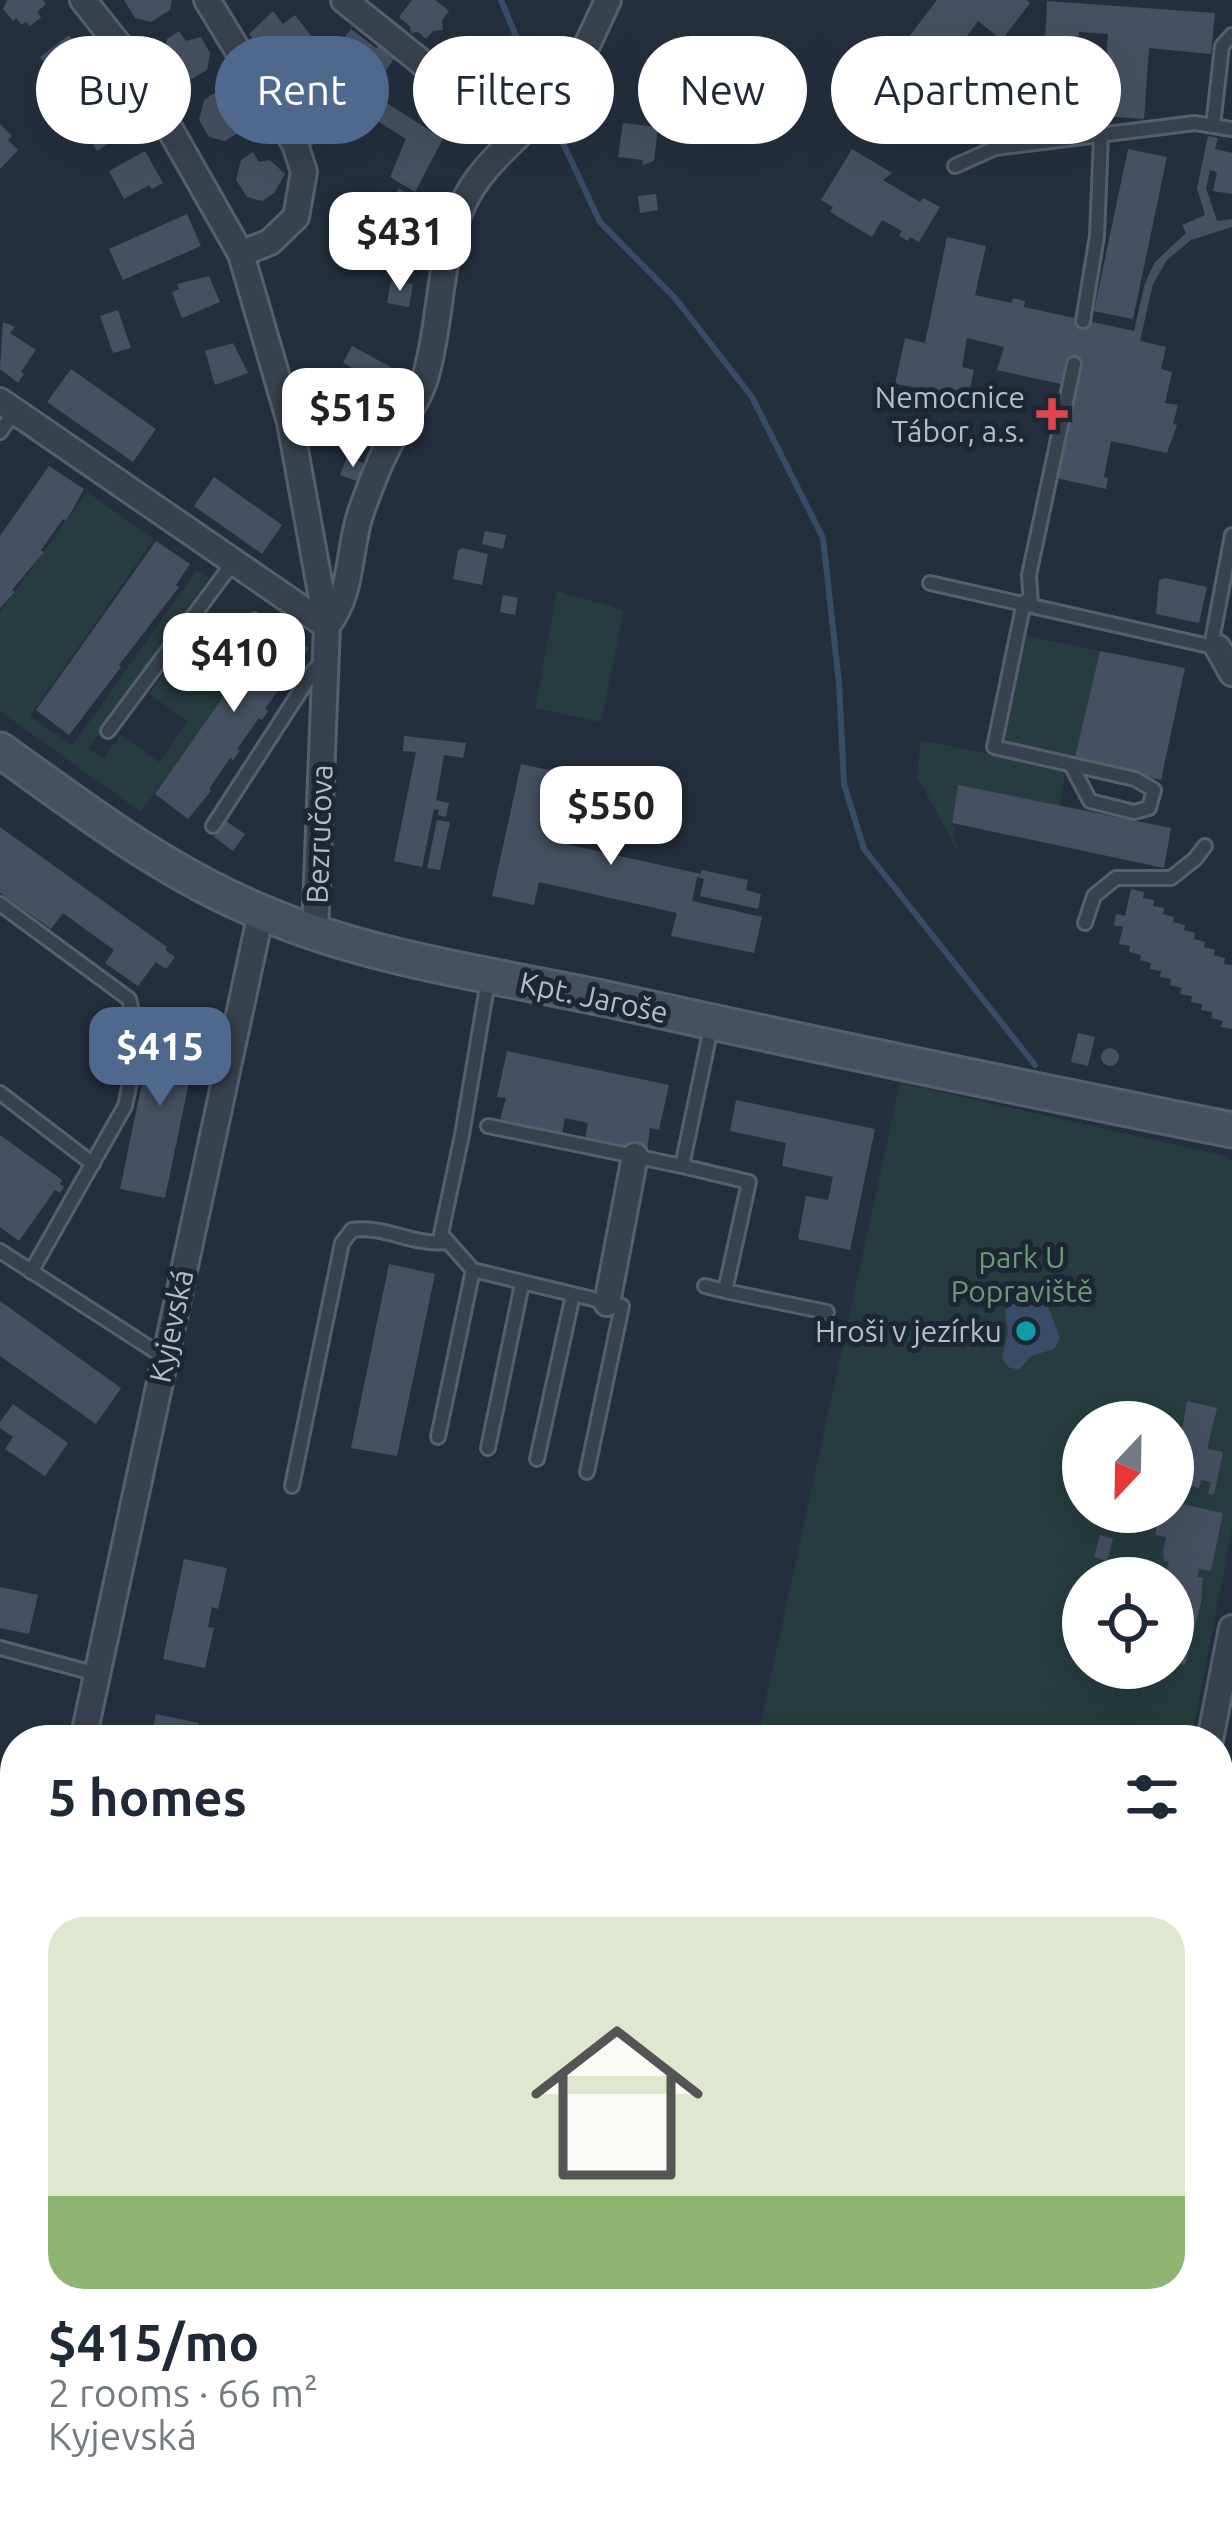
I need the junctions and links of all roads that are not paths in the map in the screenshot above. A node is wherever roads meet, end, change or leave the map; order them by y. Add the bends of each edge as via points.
1 (83, 0) edge
2 (207, 0) edge
3 (344, 0) edge
4 (608, 0) edge
5 (1232, 35) edge
6 (591, 36) edge
7 (413, 55) edge
8 (1213, 126) junction
9 (1232, 129) edge
10 (1121, 133) edge
11 (508, 144) edge
12 (1030, 144) edge
13 (1101, 144) edge
14 (955, 166) dead end
15 (241, 254) junction
16 (1083, 321) dead end
17 (1074, 364) dead end
18 (5, 415) edge
19 (1232, 535) edge
20 (232, 564) junction
21 (929, 583) dead end
22 (1027, 604) junction
23 (327, 626) junction
24 (1220, 648) edge
25 (326, 658) junction
26 (1232, 673) edge
27 (108, 731) dead end
28 (0, 750) edge
29 (1071, 765) junction
30 (213, 826) dead end
31 (1204, 846) dead end
32 (0, 904) edge
33 (261, 913) junction
34 (1085, 923) dead end
35 (315, 932) junction
36 (490, 974) junction
37 (712, 1022) junction
38 (0, 1093) edge
39 (488, 1126) dead end
40 (1232, 1130) edge
41 (635, 1156) junction
42 (93, 1164) junction
43 (682, 1166) junction
44 (446, 1242) junction
45 (0, 1251) edge
46 (473, 1270) junction
47 (31, 1272) junction
48 (522, 1284) junction
49 (705, 1286) dead end
50 (725, 1291) junction
51 (574, 1295) junction
52 (607, 1303) junction
53 (827, 1312) dead end
54 (165, 1357) junction
55 (438, 1437) dead end
56 (488, 1448) dead end
57 (537, 1459) dead end
58 (586, 1472) dead end
59 (292, 1486) dead end
60 (1232, 1634) edge
61 (0, 1648) edge
62 (97, 1674) junction
63 (86, 1725) edge
64 (1213, 1725) edge

1 - 15 street, Bezručova via 130,59
2 - 15 street via 304,172 296,217 270,242
3 - 7 street
4 - 6 street
5 - 8 lane via 1222,46
8 - 9 lane
8 - 10 lane
11 - 23 street via 464,200 450,236 426,376 371,484 347,588
12 - 14 lane via 995,148
13 - 16 lane
15 - 23 street, Bezručova via 290,422
17 - 22 lane
18 - 20 street
19 - 24 lane
20 - 23 street
20 - 27 lane
21 - 22 lane
22 - 24 lane
22 - 29 lane via 994,747
23 - 25 street, Bezručova
24 - 26 street
25 - 30 lane
25 - 35 street, Bezručova
28 - 33 street, Kpt. Jaroše via 122,837
29 - 29 lane via 1135,779 1154,790 1149,808 1090,801
31 - 34 lane via 1171,878 1116,878 1094,896
32 - 42 lane via 129,999 139,1040 125,1106
33 - 35 street, Kpt. Jaroše
33 - 54 street, Kyjevská
35 - 36 street, Kpt. Jaroše
36 - 37 street, Kpt. Jaroše
36 - 44 lane via 441,1234
37 - 40 street, Kpt. Jaroše
37 - 43 lane
38 - 42 lane
39 - 41 lane
41 - 43 lane
41 - 52 street
42 - 47 lane
43 - 50 lane via 749,1182
44 - 46 lane
44 - 59 lane via 363,1228 342,1243
45 - 47 lane
46 - 48 lane
46 - 55 lane
47 - 54 lane
48 - 51 lane
48 - 56 lane
49 - 50 lane
50 - 53 lane
51 - 52 lane
51 - 57 lane
52 - 58 lane via 622,1306
54 - 62 street, Kyjevská
60 - 64 street
61 - 62 lane
62 - 63 street, Kyjevská

